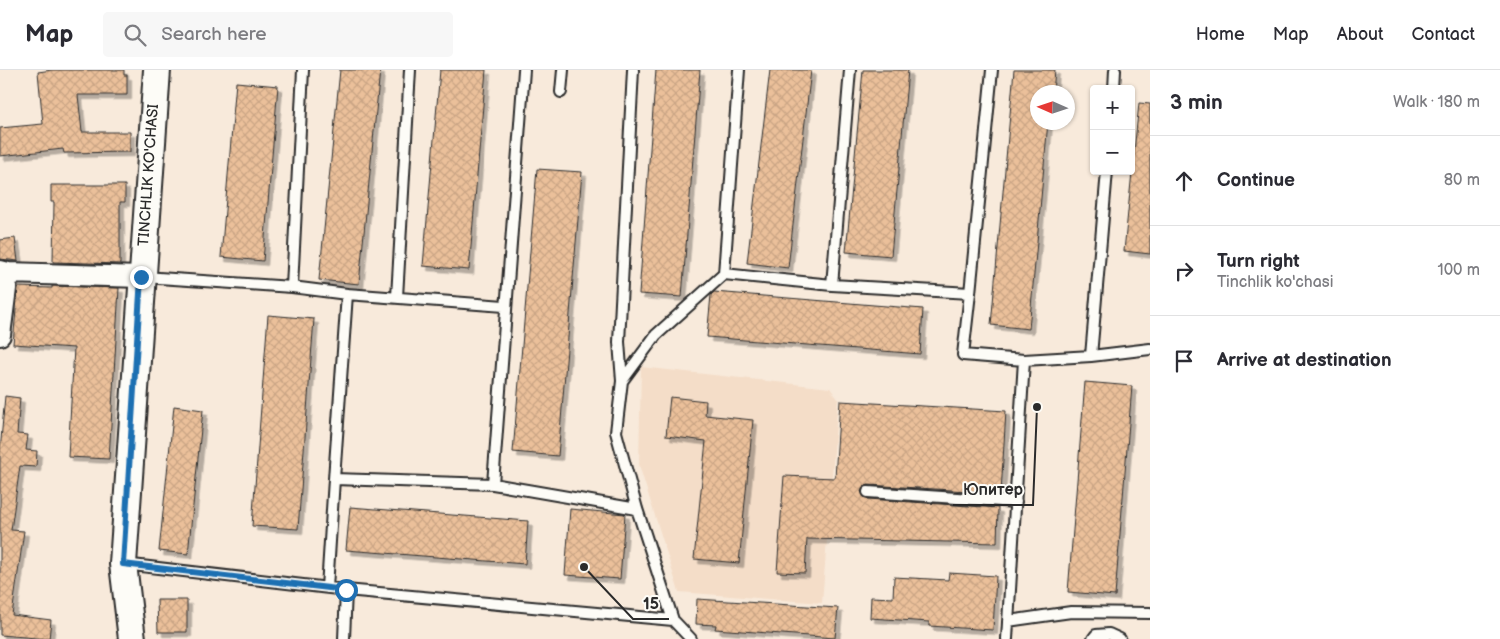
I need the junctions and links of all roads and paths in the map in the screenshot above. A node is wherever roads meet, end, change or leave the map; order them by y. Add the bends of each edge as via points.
1 (156, 70) edge
2 (303, 70) edge
3 (410, 70) edge
4 (524, 70) edge
5 (563, 70) edge
6 (633, 70) edge
7 (739, 70) edge
8 (850, 70) edge
9 (992, 70) edge
10 (1115, 70) edge
11 (1114, 85) edge
12 (561, 92) dead end
13 (1107, 175) edge
14 (4, 272) edge
15 (724, 274) junction
16 (141, 277) junction
17 (832, 285) junction
18 (292, 287) junction
19 (970, 293) junction
20 (347, 294) junction
21 (398, 297) junction
22 (504, 306) junction
23 (0, 335) edge
24 (1150, 350) edge
25 (1091, 356) junction
26 (1024, 360) junction
27 (622, 381) junction
28 (334, 479) junction
29 (493, 484) junction
30 (868, 492) dead end
31 (1016, 502) junction
32 (637, 509) junction
33 (123, 564) junction
34 (327, 588) junction
35 (346, 590) junction
36 (1150, 613) edge
37 (673, 620) junction
38 (1008, 620) junction
39 (132, 639) edge
40 (344, 639) edge
41 (691, 639) edge
42 (1007, 639) edge
43 (1093, 639) edge
44 (1120, 639) edge

1 - 16 street, TINCHLIK KO'CHASI
2 - 18 lane
3 - 21 lane
4 - 22 lane
5 - 12 lane
6 - 27 lane via 619,342
7 - 15 lane
8 - 17 lane
9 - 19 lane
10 - 11 lane
13 - 25 lane
14 - 16 street
14 - 23 street
15 - 17 lane
15 - 27 lane via 656,335
16 - 18 lane
16 - 33 street, TINCHLIK KO'CHASI
17 - 19 lane
18 - 20 lane
19 - 26 lane via 963,355
20 - 21 lane
20 - 28 lane
21 - 22 lane
22 - 29 lane
24 - 25 lane
25 - 26 lane
26 - 31 lane
27 - 32 lane via 616,432
28 - 29 lane
28 - 34 lane
29 - 32 lane
30 - 31 lane
31 - 38 lane
32 - 37 lane
33 - 34 lane
33 - 39 street, TINCHLIK KO'CHASI
34 - 35 lane
35 - 37 lane
35 - 40 lane
36 - 38 lane via 1072,612
37 - 41 lane
38 - 42 lane
43 - 44 lane via 1096,635 1109,634

